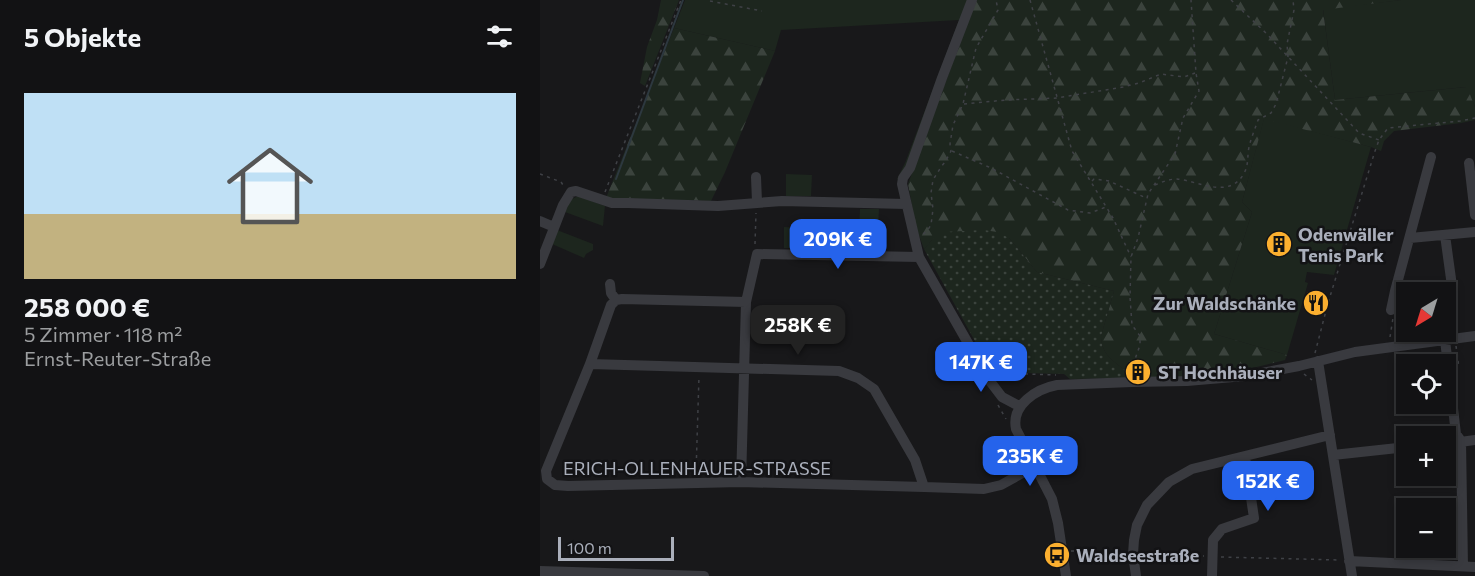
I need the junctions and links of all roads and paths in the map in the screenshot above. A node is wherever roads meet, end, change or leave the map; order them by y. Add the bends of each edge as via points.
1 (681, 0) edge
2 (742, 0) edge
3 (972, 0) edge
4 (996, 0) edge
5 (1030, 0) edge
6 (1191, 0) edge
7 (1231, 0) edge
8 (1293, 0) edge
9 (710, 1) edge
10 (741, 7) junction
11 (762, 11) dead end
12 (1288, 57) junction
13 (1196, 73) junction
14 (1057, 98) junction
15 (963, 104) junction
16 (1475, 118) edge
17 (1379, 140) junction
18 (951, 151) junction
19 (1431, 157) dead end
20 (1469, 163) dead end
21 (540, 174) edge
22 (756, 177) dead end
23 (1091, 183) junction
24 (571, 192) junction
25 (1148, 194) junction
26 (1147, 198) junction
27 (602, 200) junction
28 (757, 202) junction
29 (906, 204) junction
30 (1106, 207) junction
31 (1475, 215) edge
32 (540, 221) edge
33 (554, 227) junction
34 (1475, 232) edge
35 (1445, 235) junction
36 (1410, 238) junction
37 (918, 252) junction
38 (757, 254) junction
39 (1131, 257) junction
40 (540, 264) edge
41 (1451, 282) edge
42 (610, 284) dead end
43 (616, 300) junction
44 (746, 302) junction
45 (1391, 310) joint
46 (1475, 336) edge
47 (1456, 339) edge
48 (1429, 342) edge
49 (1445, 342) edge
50 (1389, 347) junction
51 (1315, 362) junction
52 (590, 364) junction
53 (699, 367) junction
54 (745, 368) junction
55 (985, 373) junction
56 (1132, 382) junction
57 (1071, 385) junction
58 (1002, 397) junction
59 (1019, 406) junction
60 (1014, 422) junction
61 (1330, 435) junction
62 (1475, 440) edge
63 (1461, 441) junction
64 (1456, 442) edge
65 (1396, 448) edge
66 (1333, 455) junction
67 (1245, 457) junction
68 (1035, 466) junction
69 (741, 482) junction
70 (696, 483) junction
71 (924, 487) junction
72 (1062, 551) junction
73 (1133, 554) junction
74 (1212, 556) junction
75 (1349, 561) junction
76 (1463, 566) junction
77 (1475, 567) edge
78 (540, 571) edge
79 (704, 576) edge
80 (1066, 576) edge
81 (1136, 576) edge
82 (1212, 576) edge
83 (1352, 576) edge

1 - 27 path
2 - 10 path
3 - 29 street via 903,178
4 - 15 path via 998,10 976,48
5 - 14 path
6 - 13 path
7 - 12 path
8 - 12 path
9 - 10 path
10 - 11 path
12 - 17 path via 1359,133
12 - 25 path via 1276,104 1271,113 1258,120 1244,174 1235,184 1205,186 1176,179 1154,186
13 - 14 path via 1184,77 1161,74 1123,87
13 - 25 path via 1199,91 1183,118 1175,154
14 - 15 path
14 - 23 path via 1072,150
15 - 18 path via 953,125
16 - 17 path via 1388,128
17 - 51 path via 1328,303
18 - 30 path via 1068,210 1090,213
18 - 37 path via 933,180 931,225 919,240
19 - 36 street
20 - 31 street
21 - 24 path via 561,182
22 - 28 street
23 - 26 path via 1094,179 1109,181
23 - 30 path
24 - 27 street
24 - 33 street
25 - 26 path
26 - 39 path
27 - 28 street via 718,206
28 - 29 street
28 - 38 path
29 - 37 street
30 - 39 path
32 - 33 street
33 - 40 street
34 - 35 street
35 - 36 street
35 - 41 street
36 - 45 street
37 - 38 street
37 - 55 street
38 - 44 street
39 - 56 path via 1132,325 1140,336
42 - 43 street
43 - 44 street
43 - 52 street, ERICH-OLLENHAUER-STRASSE
44 - 54 street
45 - 50 path
46 - 47 street
48 - 50 street
49 - 63 street via 1456,434
50 - 51 street
51 - 56 street via 1245,376
51 - 61 street
52 - 53 street
52 - 70 street, ERICH-OLLENHAUER-STRASSE via 546,471 547,479 555,485 568,486
53 - 54 street
53 - 70 path
54 - 69 street
54 - 71 street via 839,371 858,378 874,389 915,460
55 - 57 path via 1064,375
55 - 58 street
56 - 57 street
57 - 59 street via 1049,387
58 - 59 street
58 - 60 path via 997,403 1007,421
59 - 60 street
60 - 68 street
61 - 66 street
61 - 67 street
62 - 63 street
63 - 64 street
63 - 76 street
65 - 66 street
66 - 75 street
67 - 73 street via 1192,469 1169,482 1143,511
67 - 74 street via 1254,518 1222,529 1213,540
68 - 71 street, ERICH-OLLENHAUER-STRASSE via 1001,485 984,489
68 - 72 street via 1052,499
69 - 70 street, ERICH-OLLENHAUER-STRASSE
69 - 71 street, ERICH-OLLENHAUER-STRASSE
72 - 73 path
72 - 80 street
73 - 74 path
73 - 81 street
74 - 75 path
74 - 82 street
75 - 76 street
75 - 83 street
76 - 77 street
78 - 79 street

